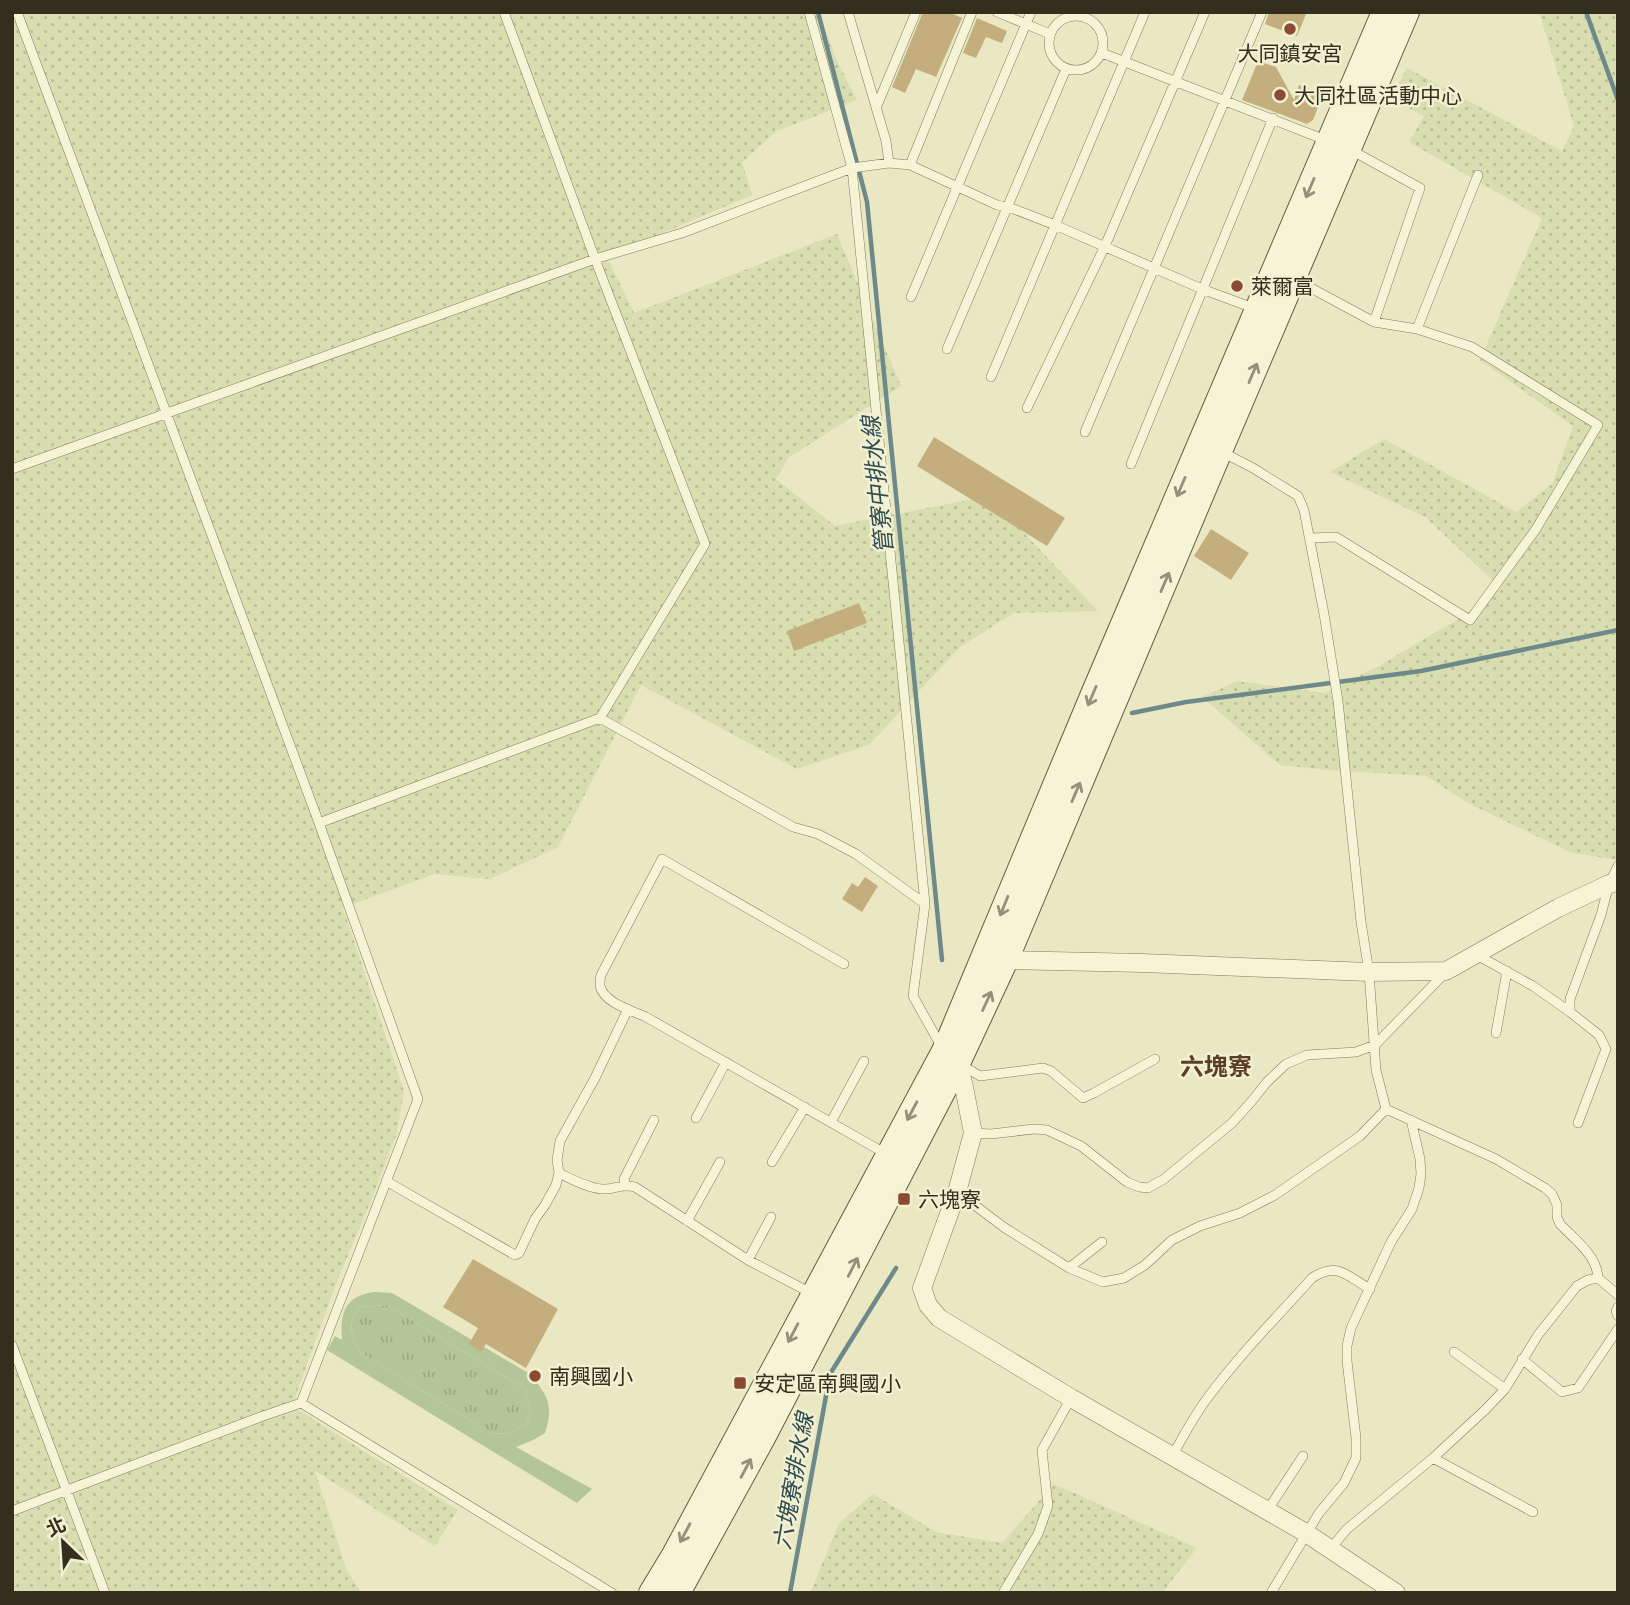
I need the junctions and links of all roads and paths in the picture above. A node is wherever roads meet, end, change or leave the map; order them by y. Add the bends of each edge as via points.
1 (17, 12) edge
2 (504, 12) edge
3 (809, 12) edge
4 (848, 12) edge
5 (916, 12) edge
6 (972, 12) edge
7 (997, 12) edge
8 (1031, 12) edge
9 (1145, 12) edge
10 (1205, 12) edge
11 (1262, 12) edge
12 (1384, 12) edge
13 (1408, 12) edge
14 (1090, 15) edge
15 (1026, 24) junction
16 (1050, 34) junction
17 (1101, 53) junction
18 (1124, 61) junction
19 (1066, 69) junction
20 (1175, 81) junction
21 (1225, 100) junction
22 (876, 108) junction
23 (1273, 118) junction
24 (1340, 145) junction
25 (889, 163) junction
26 (910, 165) junction
27 (852, 168) junction
28 (1478, 176) dead end
29 (958, 186) junction
30 (1007, 207) junction
31 (1055, 225) junction
32 (1105, 246) junction
33 (595, 259) junction
34 (1154, 267) junction
35 (1284, 275) junction
36 (1202, 289) junction
37 (911, 297) dead end
38 (1267, 314) junction
39 (1374, 322) junction
40 (1417, 329) junction
41 (947, 349) dead end
42 (991, 377) dead end
43 (1027, 408) dead end
44 (167, 414) junction
45 (1085, 432) dead end
46 (1210, 448) junction
47 (1131, 464) dead end
48 (12, 469) edge
49 (1310, 538) junction
50 (600, 718) junction
51 (319, 823) junction
52 (1618, 866) edge
53 (1614, 883) edge
54 (925, 904) junction
55 (1475, 954) junction
56 (1006, 960) junction
57 (844, 964) dead end
58 (1446, 971) junction
59 (1507, 971) junction
60 (1368, 972) junction
61 (628, 1009) junction
62 (1570, 1012) junction
63 (1496, 1032) dead end
64 (1375, 1045) junction
65 (951, 1057) junction
66 (1154, 1059) dead end
67 (864, 1061) dead end
68 (726, 1062) junction
69 (805, 1107) junction
70 (1386, 1109) junction
71 (695, 1118) dead end
72 (654, 1120) dead end
73 (1411, 1120) junction
74 (831, 1122) junction
75 (1578, 1123) dead end
76 (973, 1133) junction
77 (888, 1156) junction
78 (720, 1161) dead end
79 (772, 1163) dead end
80 (559, 1173) junction
81 (386, 1181) junction
82 (625, 1184) junction
83 (957, 1192) junction
84 (771, 1217) dead end
85 (687, 1221) junction
86 (1102, 1242) dead end
87 (748, 1260) junction
88 (1069, 1268) junction
89 (1598, 1279) junction
90 (1370, 1289) junction
91 (814, 1294) junction
92 (1618, 1294) edge
93 (1618, 1307) edge
94 (1618, 1316) edge
95 (1618, 1329) edge
96 (12, 1345) edge
97 (1454, 1352) dead end
98 (1522, 1359) junction
99 (1506, 1389) junction
100 (1071, 1398) junction
101 (301, 1403) junction
102 (1172, 1456) junction
103 (1303, 1457) dead end
104 (1433, 1458) junction
105 (66, 1491) junction
106 (12, 1511) edge
107 (1267, 1511) junction
108 (1533, 1512) dead end
109 (1306, 1533) junction
110 (1331, 1548) junction
111 (105, 1593) edge
112 (612, 1593) edge
113 (651, 1593) edge
114 (678, 1593) edge
115 (1003, 1593) edge
116 (1271, 1593) edge
117 (1396, 1593) edge

1 - 44 lane
2 - 33 lane
3 - 27 lane
4 - 22 lane
5 - 22 lane
6 - 26 lane
7 - 15 lane
8 - 15 lane
9 - 18 lane
10 - 20 lane
11 - 21 lane
12 - 24 main road
13 - 24 main road
14 - 16 lane via 1066,18
14 - 17 lane via 1102,37
15 - 16 lane
15 - 29 lane
16 - 19 lane via 1049,51
17 - 18 lane
17 - 19 lane via 1093,64
18 - 20 lane
18 - 31 lane
19 - 30 lane
20 - 21 lane
20 - 32 lane
21 - 23 lane
21 - 34 lane
22 - 25 lane
23 - 24 lane
23 - 36 lane
24 - 35 main road
24 - 39 lane via 1420,188
25 - 26 lane
25 - 27 lane
26 - 29 lane
27 - 33 lane via 681,233
27 - 54 lane
28 - 40 lane
29 - 30 lane
29 - 37 lane
30 - 31 lane
30 - 41 lane
31 - 32 lane
31 - 42 lane
32 - 34 lane
32 - 43 lane
33 - 44 lane
33 - 50 lane via 705,544
34 - 36 lane
34 - 45 lane
35 - 38 main road
35 - 39 lane
36 - 38 lane
36 - 47 lane
38 - 46 main road
39 - 40 lane
40 - 49 lane via 1472,347 1598,425 1536,529 1470,620 1336,537
44 - 48 lane
44 - 51 lane
46 - 49 lane via 1298,496
56 -> 46 main road
46 -> 65 main road via 1026,851
49 - 60 lane via 1336,690
50 - 51 lane
50 - 54 lane via 793,827 856,854
51 - 81 lane via 418,1100
52 - 53 lane
53 - 55 street
53 - 62 lane via 1570,999
54 - 65 lane via 913,996
55 - 58 street
55 - 59 lane
56 - 60 street
65 -> 56 main road
57 - 61 lane via 662,859 601,975 604,994
58 - 60 street
58 - 64 lane
59 - 62 lane
59 - 63 lane
60 - 64 lane
61 - 68 lane
61 - 80 lane via 561,1141
62 - 75 lane via 1599,1035 1606,1049
64 - 70 lane
64 - 76 lane via 1356,1052 1307,1055 1286,1064 1232,1122 1148,1188 1127,1182 1081,1146 1047,1130
65 - 66 lane via 980,1076 1043,1068 1083,1098
65 - 76 street
65 -> 77 main road
114 -> 65 main road via 770,1424
67 - 74 lane
68 - 69 lane
68 - 71 lane
69 - 74 lane
69 - 79 lane
70 - 73 lane
70 - 88 lane via 1360,1136 1275,1195 1172,1240 1124,1278 1103,1282
72 - 82 lane
73 - 89 lane via 1496,1159 1552,1194 1560,1224 1593,1258
73 - 90 lane via 1422,1174 1419,1188
74 - 77 lane
76 - 83 street
77 - 91 main road
78 - 85 lane
80 - 81 lane via 514,1255
80 - 82 lane via 598,1189
81 - 101 lane
82 - 85 lane
83 - 88 lane
83 - 100 street via 922,1288 928,1305 939,1318
84 - 87 lane
85 - 87 lane
86 - 88 lane
87 - 91 lane
89 - 92 lane
89 - 98 lane via 1577,1286
90 - 102 lane via 1337,1270 1323,1270 1312,1278 1208,1397
90 - 109 lane via 1347,1346 1356,1458 1344,1483
91 -> 113 main road
93 - 94 lane
95 - 98 lane via 1578,1388 1566,1392
96 - 105 lane
97 - 99 lane
98 - 99 lane
99 - 104 lane
100 - 102 street
100 - 115 lane via 1042,1450 1048,1506 1038,1534
101 - 105 lane
101 - 112 lane
102 - 107 street
103 - 107 lane
104 - 108 lane
104 - 110 lane via 1347,1529
105 - 106 lane
105 - 111 lane
107 - 109 street
109 - 110 street
109 - 116 lane
110 - 117 street

